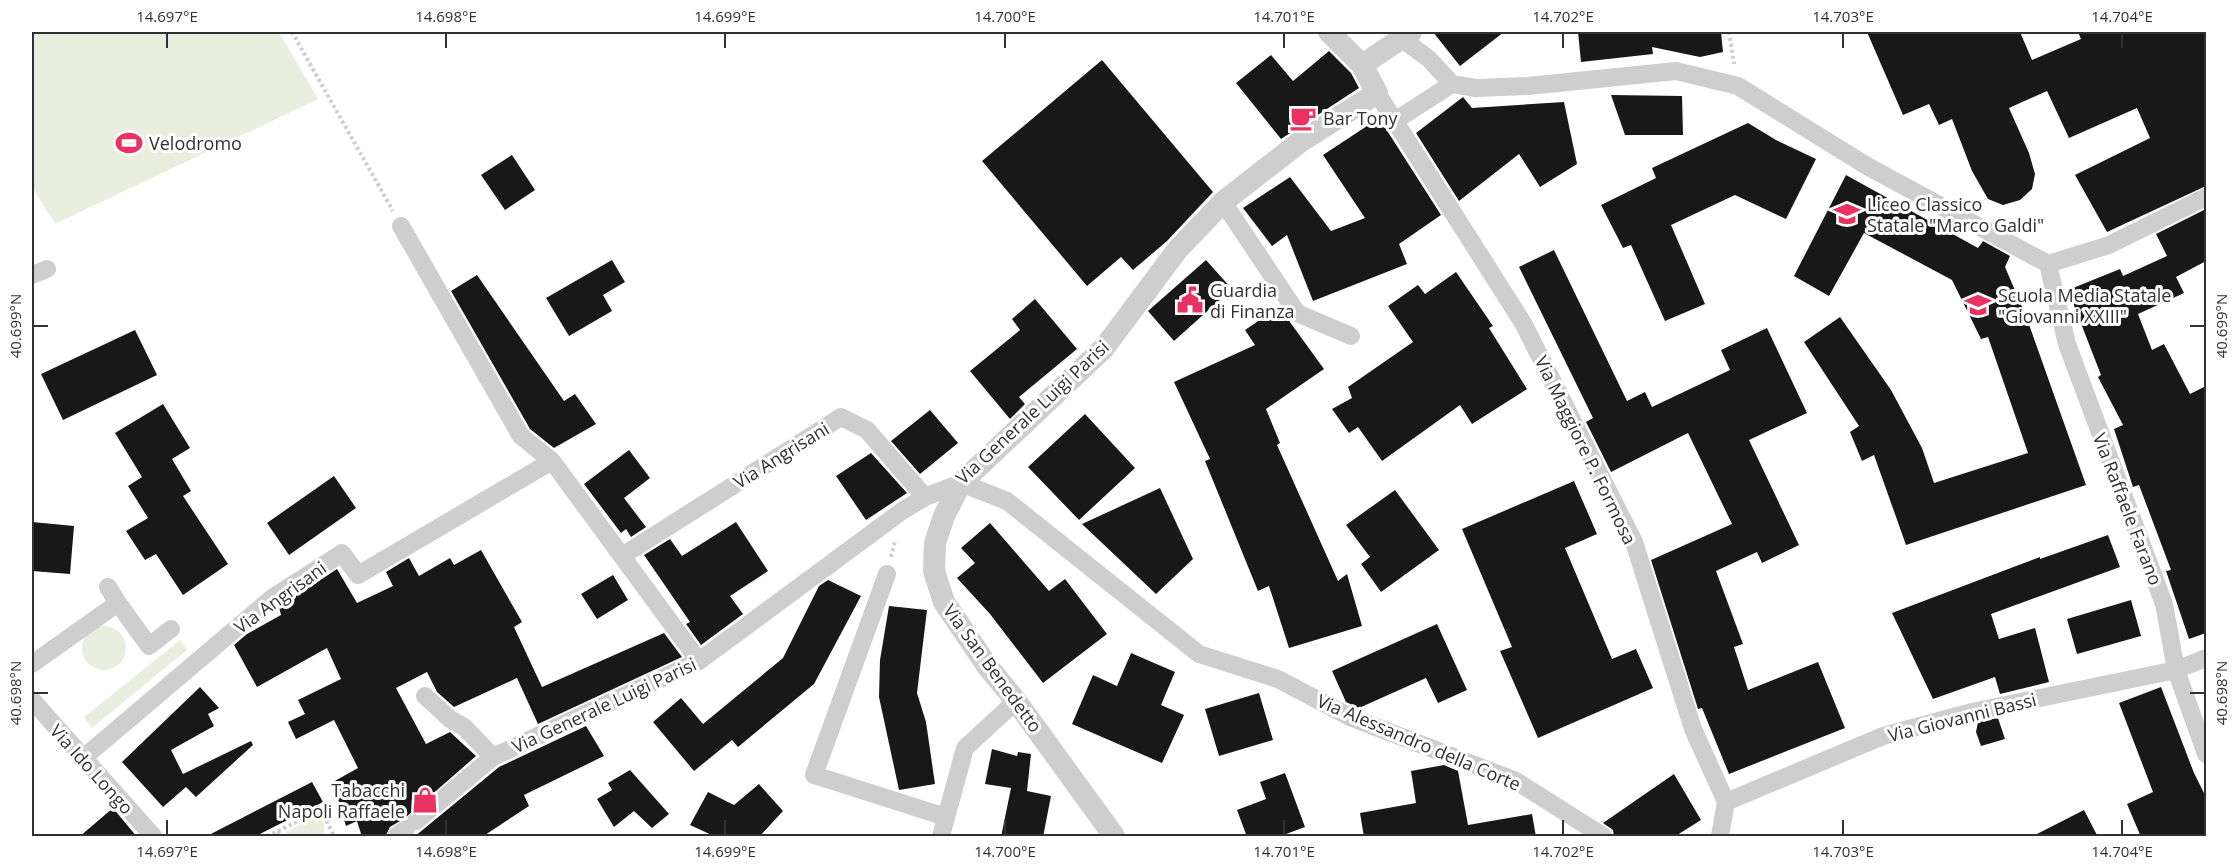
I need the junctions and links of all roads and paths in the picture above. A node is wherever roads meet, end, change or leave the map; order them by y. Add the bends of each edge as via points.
1 (292, 32) edge
2 (1329, 32) edge
3 (1729, 32) edge
4 (1406, 35) edge
5 (1362, 65) junction
6 (1452, 84) junction
7 (1738, 86) junction
8 (1377, 93) junction
9 (1394, 122) junction
10 (2206, 196) edge
11 (1223, 202) junction
12 (401, 226) joint
13 (2048, 264) junction
14 (1351, 336) dead end
15 (552, 461) junction
16 (961, 483) junction
17 (925, 497) junction
18 (622, 556) junction
19 (887, 574) dead end
20 (171, 629) dead end
21 (2206, 658) edge
22 (699, 661) junction
23 (32, 664) edge
24 (2176, 670) junction
25 (425, 696) dead end
26 (32, 700) edge
27 (1016, 701) junction
28 (2206, 754) edge
29 (493, 757) junction
30 (82, 759) junction
31 (1726, 802) junction
32 (946, 817) junction
33 (406, 829) edge
34 (278, 831) junction
35 (153, 837) edge
36 (267, 837) edge
37 (281, 837) edge
38 (334, 837) edge
39 (941, 837) edge
40 (1114, 837) edge
41 (1603, 837) edge
42 (1720, 837) edge

1 - 12 path
2 - 5 street
3 - 7 path
4 - 5 street
4 - 6 street
5 - 8 street
6 - 7 street via 1476,88 1528,86 1676,71
6 - 9 street
7 - 13 street via 1867,166
8 - 9 street, Via Maggiore P. Formosa
8 - 11 street, Via Generale Luigi Parisi via 1300,142
9 - 31 street, Via Maggiore P. Formosa via 1523,323 1634,542 1693,729
10 - 13 street via 2109,245
11 - 14 street via 1297,313
11 - 16 street, Via Generale Luigi Parisi via 1178,249 1104,348
12 - 15 street via 521,436
13 - 24 street, Via Raffaele Farano via 2067,344 2164,604
15 - 18 street
15 - 30 street, Via Angrisani via 358,575 342,553 272,598
16 - 17 street, Via Generale Luigi Parisi
16 - 27 street, Via San Benedetto via 934,543 934,571 944,602 963,633
16 - 41 street, Via Alessandro della Corte via 1007,501 1199,654 1278,679 1350,717 1516,781
17 - 18 street, Via Angrisani via 867,430 841,417
17 - 22 street, Via Generale Luigi Parisi via 849,548
18 - 22 street
19 - 32 street via 814,775
20 - 23 street via 149,646 113,595
21 - 24 street, Via Giovanni Bassi
22 - 29 street, Via Generale Luigi Parisi
24 - 28 street, Via Raffaele Farano
24 - 31 street, Via Giovanni Bassi via 1972,712 1883,736
25 - 29 street
26 - 30 street, Via Ido Longo
27 - 32 street via 965,748
27 - 40 street, Via San Benedetto
29 - 33 street, Via Generale Luigi Parisi
30 - 35 street, Via Ido Longo
31 - 42 street
32 - 39 street
34 - 36 path
34 - 37 path
34 - 38 path via 321,810

